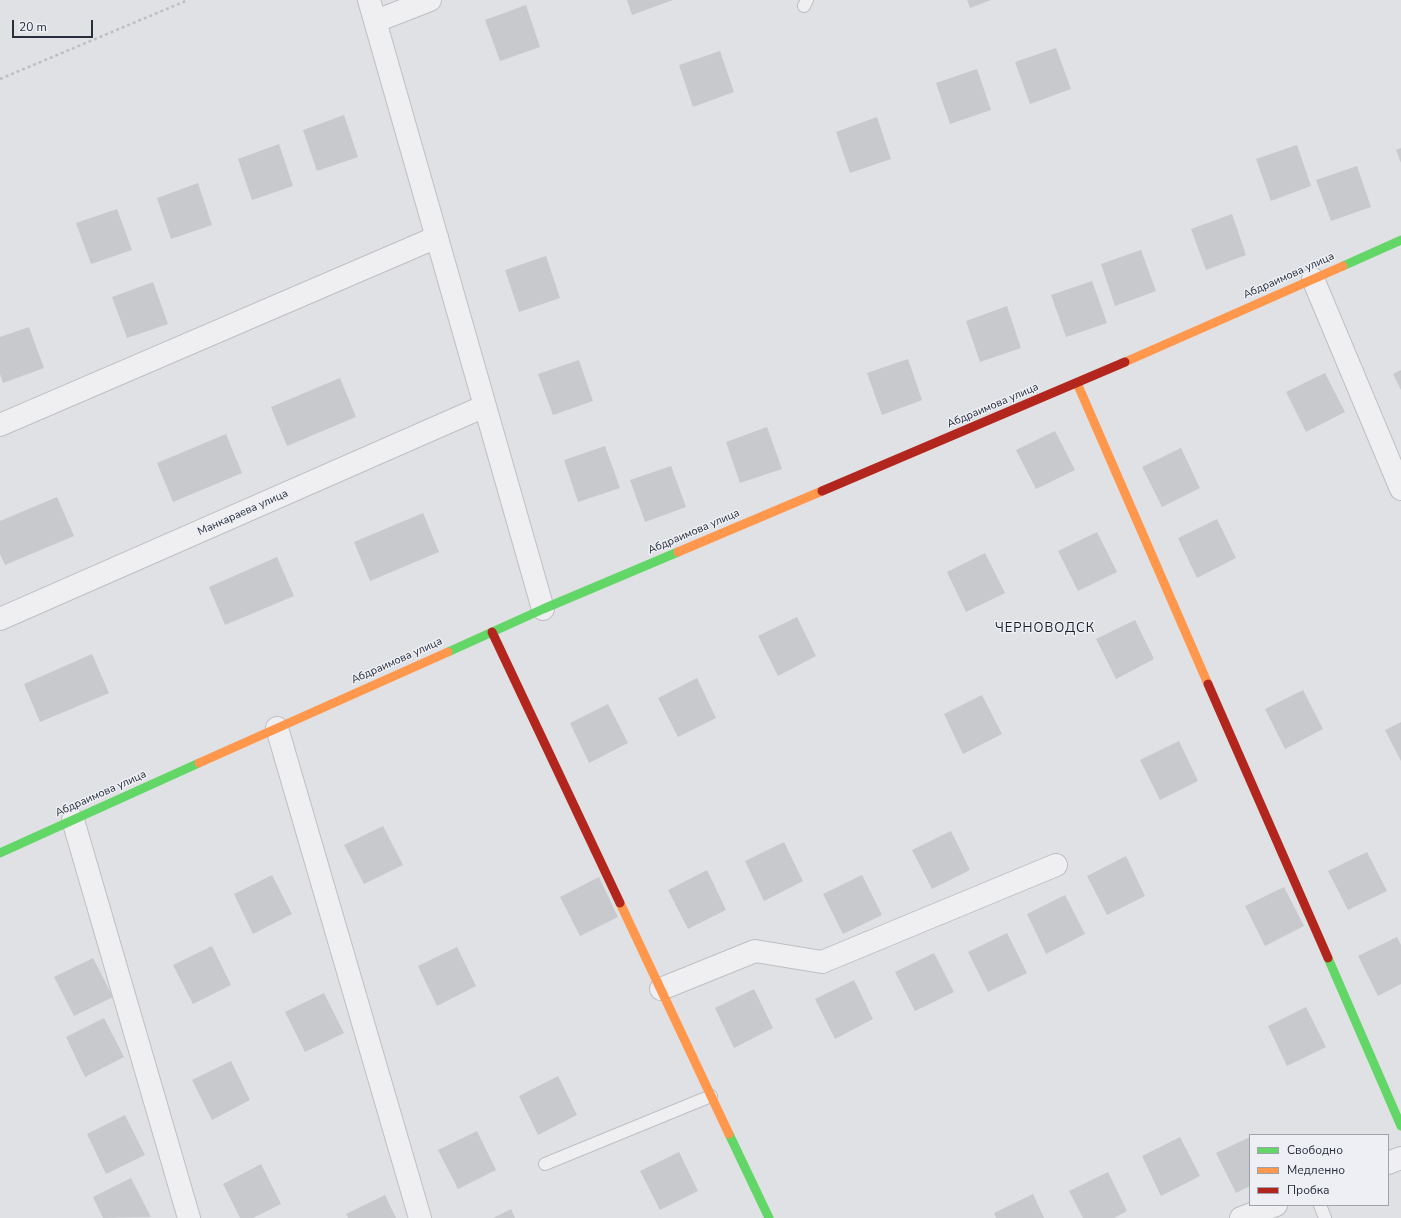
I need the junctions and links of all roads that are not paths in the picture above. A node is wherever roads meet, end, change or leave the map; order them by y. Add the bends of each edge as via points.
1 (370, 0) edge
2 (430, 0) edge
3 (376, 22) junction
4 (437, 237) junction
5 (1401, 240) edge
6 (1313, 279) junction
7 (1076, 383) junction
8 (485, 406) junction
9 (0, 425) edge
10 (1401, 489) edge
11 (543, 609) junction
12 (0, 619) edge
13 (492, 632) junction
14 (277, 728) junction
15 (73, 820) junction
16 (0, 853) edge
17 (1056, 865) dead end
18 (661, 989) junction
19 (712, 1096) junction
20 (1401, 1126) edge
21 (1401, 1158) edge
22 (1389, 1163) edge
23 (545, 1164) dead end
24 (1273, 1206) edge
25 (1320, 1206) edge
26 (190, 1218) edge
27 (420, 1218) edge
28 (769, 1218) edge
29 (1241, 1218) edge
30 (1325, 1218) edge

1 - 3 street
2 - 3 street
3 - 4 street
4 - 8 street
4 - 9 street
5 - 6 street, Абдраимова улица
6 - 7 street, Абдраимова улица
6 - 10 street
7 - 11 street, Абдраимова улица
7 - 20 street
8 - 11 street
8 - 12 street, Манкараева улица
11 - 13 street, Абдраимова улица
13 - 14 street, Абдраимова улица
13 - 18 street
14 - 15 street, Абдраимова улица
14 - 27 street
15 - 16 street, Абдраимова улица
15 - 26 street
17 - 18 street via 822,962 755,951
18 - 19 street
19 - 23 lane
19 - 28 street
21 - 22 street
24 - 29 street
25 - 30 lane

